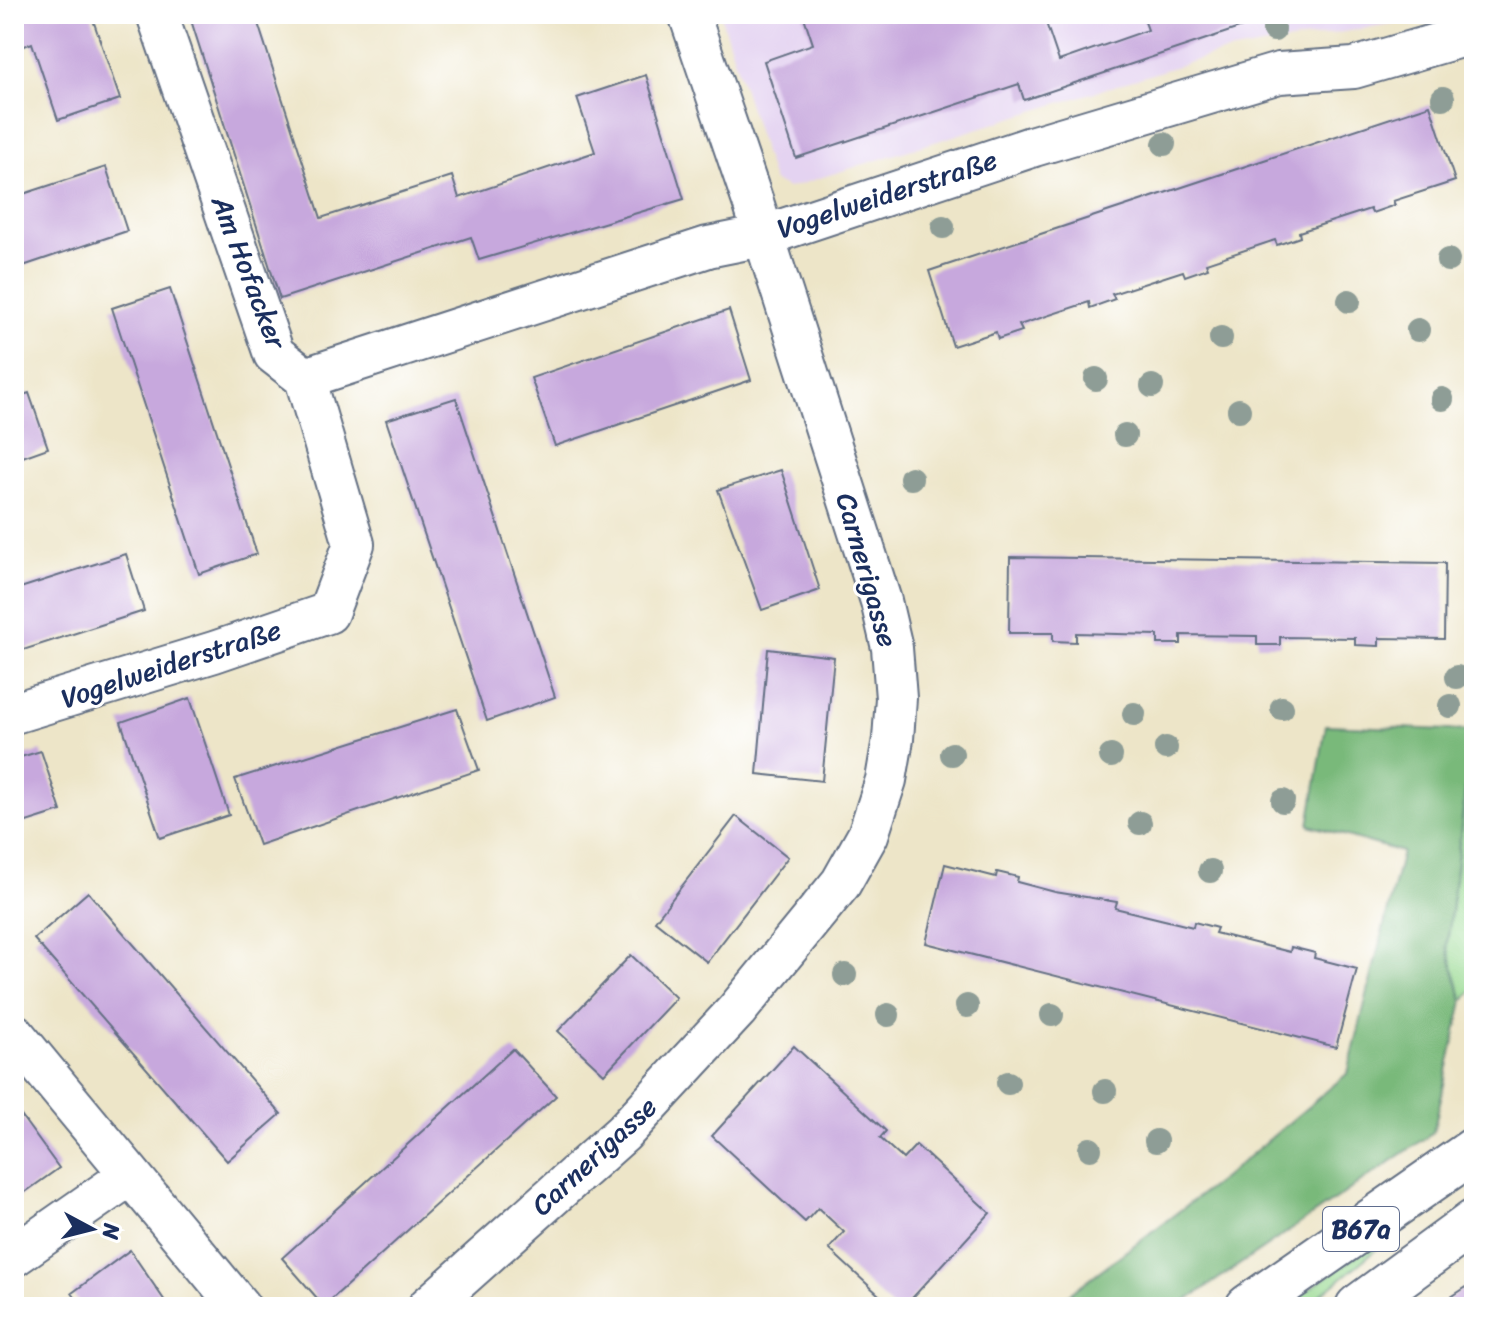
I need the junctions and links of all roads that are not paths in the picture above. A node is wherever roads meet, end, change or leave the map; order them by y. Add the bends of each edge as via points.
1 (157, 14) edge
2 (689, 14) edge
3 (1474, 33) edge
4 (763, 236) junction
5 (305, 378) junction
6 (328, 613) joint
7 (14, 713) edge
8 (14, 1034) edge
9 (1474, 1150) edge
10 (130, 1175) junction
11 (1474, 1222) edge
12 (14, 1256) edge
13 (240, 1307) edge
14 (428, 1307) edge
15 (1248, 1307) edge
16 (1358, 1307) edge

1 - 5 street, Am Hofacker via 274,354
2 - 4 street, Carnerigasse
3 - 4 street, Vogelweiderstraße via 1354,68 1279,73 1034,146
4 - 5 street, Vogelweiderstraße via 708,247
4 - 14 street, Carnerigasse via 892,648 896,698 886,780 868,835 841,883 737,1010 623,1133
5 - 6 street, Am Hofacker via 354,544
6 - 7 street, Vogelweiderstraße
8 - 10 street
9 - 15 main road, B67a
10 - 12 street
10 - 13 street
11 - 16 main road, B67a

